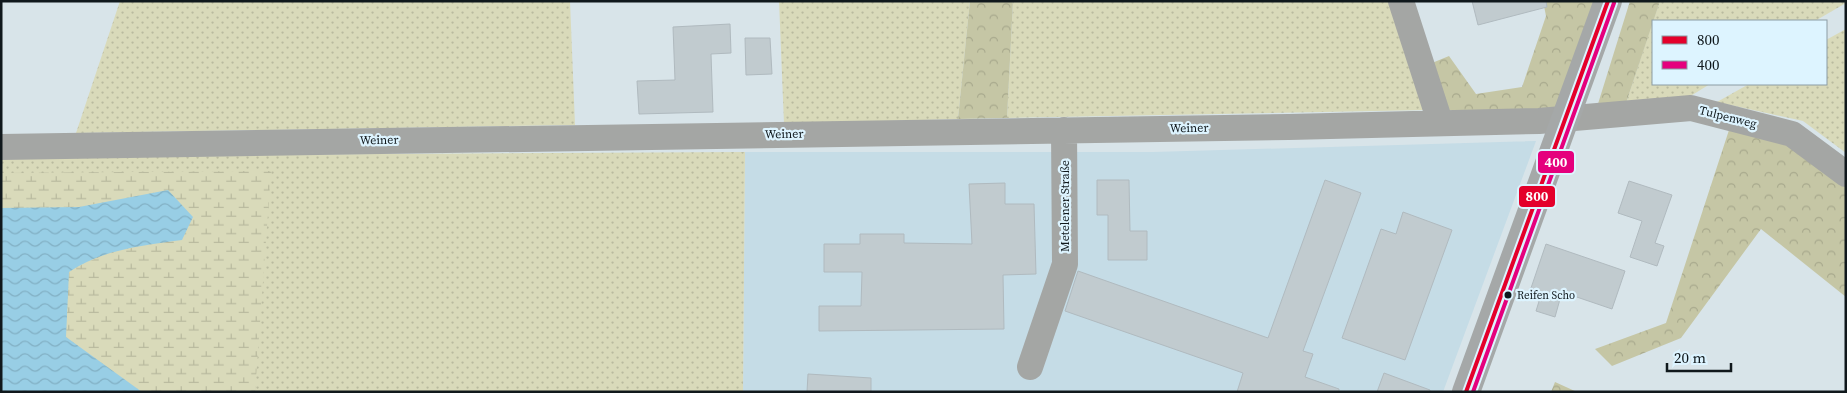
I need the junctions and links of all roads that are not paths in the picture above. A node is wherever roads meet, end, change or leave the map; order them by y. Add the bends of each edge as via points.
1 (1401, 1) edge
2 (1608, 1) edge
3 (1566, 119) junction
4 (1440, 122) junction
5 (1064, 130) junction
6 (1, 146) edge
7 (1846, 174) edge
8 (1030, 367) dead end
9 (1466, 392) edge

1 - 4 street
2 - 3 main road
3 - 4 street, Weiner
3 - 7 street, Tulpenweg via 1691,108 1792,134
3 - 9 main road
4 - 5 street, Weiner
5 - 6 street, Weiner
5 - 8 street, Metelener Straße via 1065,264

